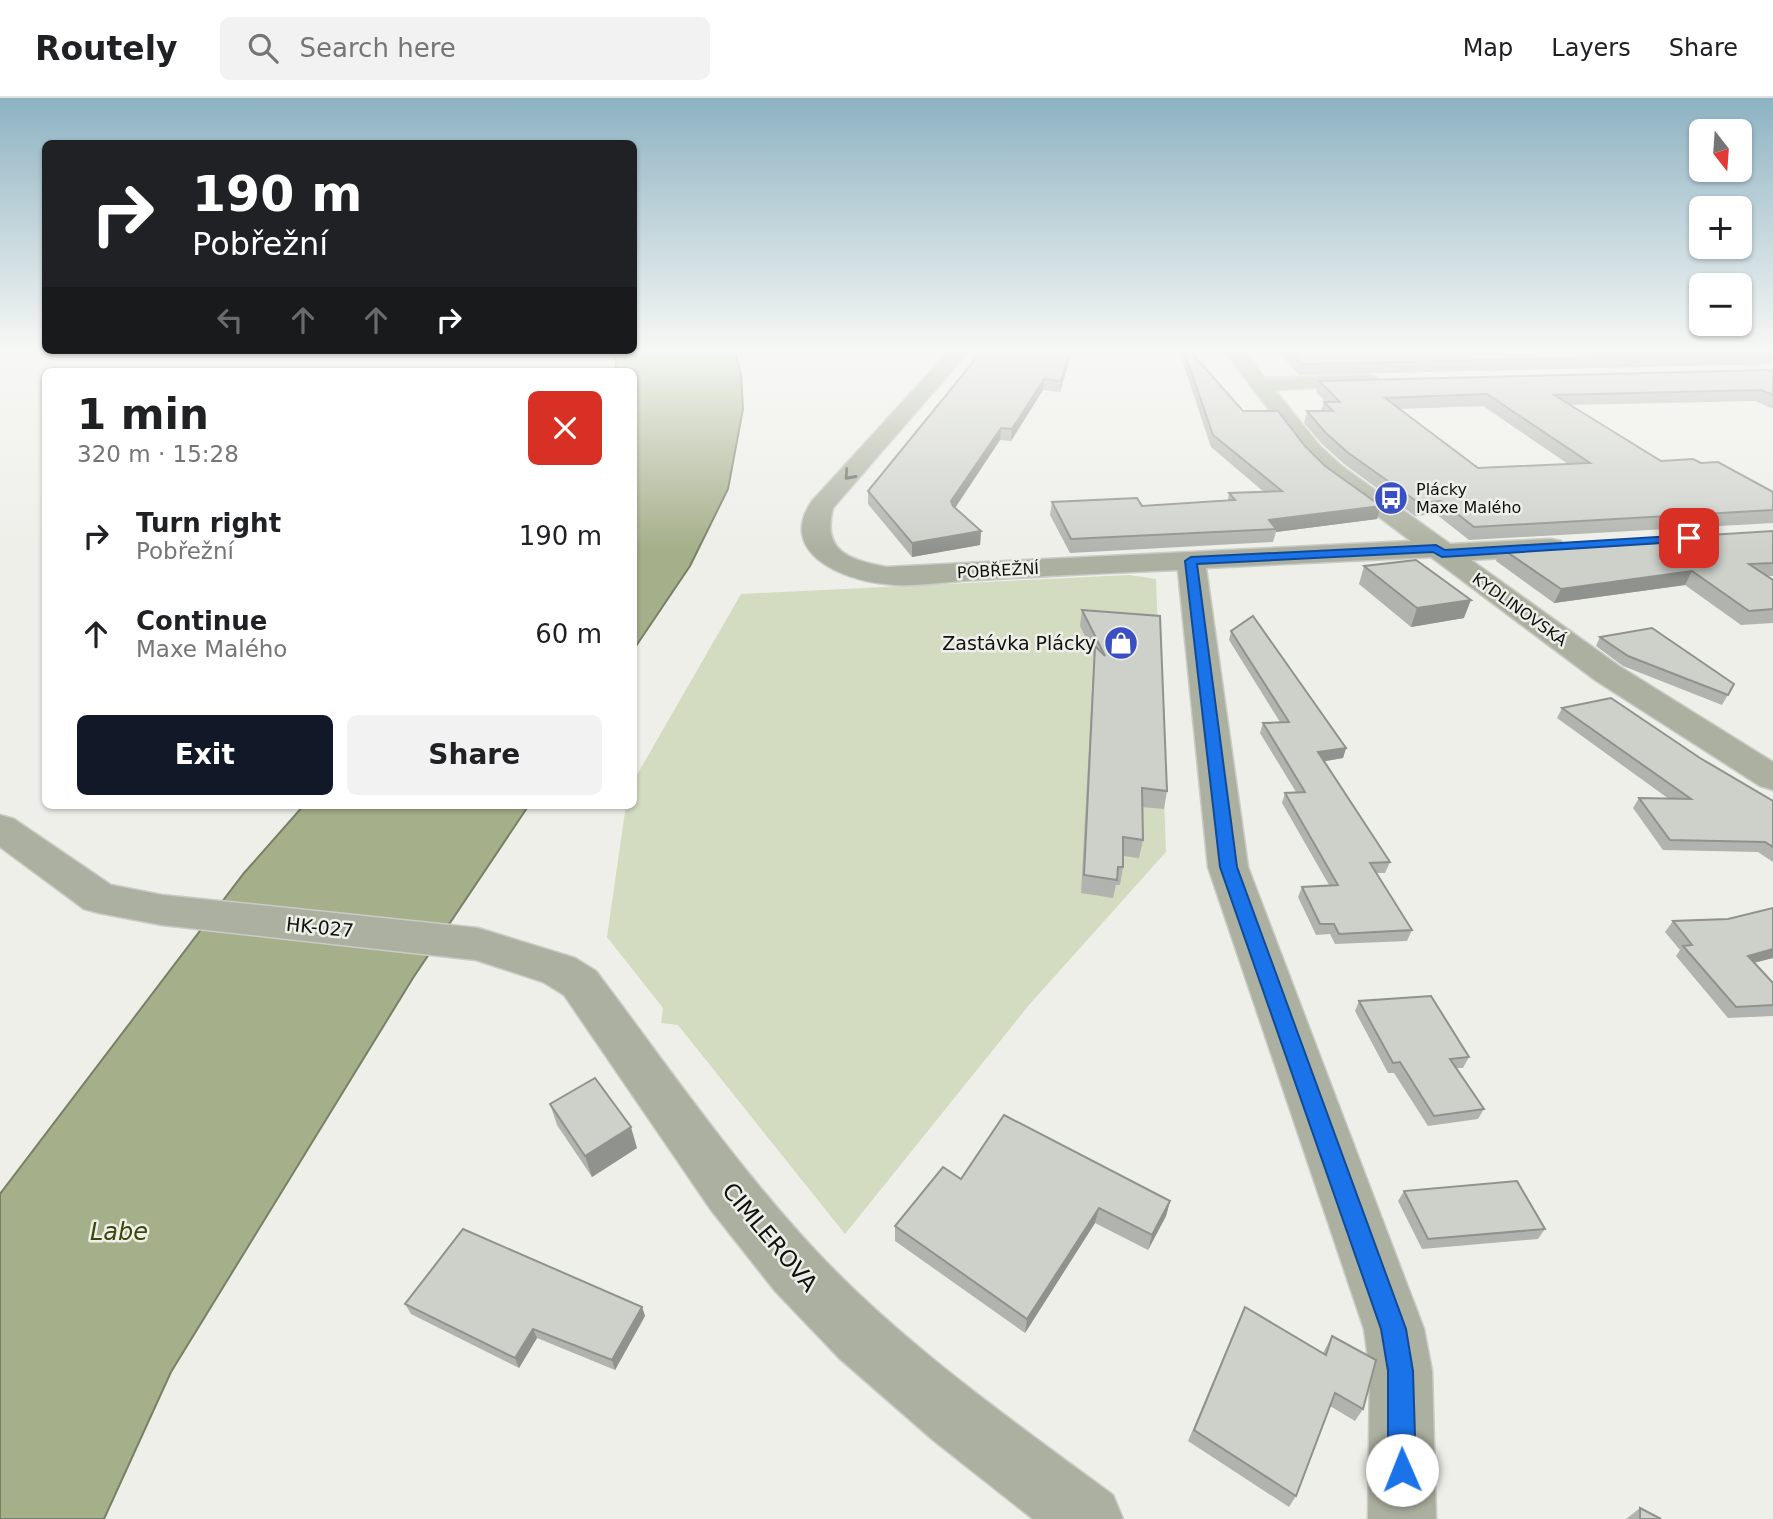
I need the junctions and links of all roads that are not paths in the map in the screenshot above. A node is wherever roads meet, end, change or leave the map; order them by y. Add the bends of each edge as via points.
1 (900, 417) edge
2 (1288, 417) edge
3 (1577, 545) edge
4 (1439, 551) junction
5 (1191, 561) junction
6 (1773, 753) edge
7 (1734, 754) junction
8 (1773, 778) edge
9 (0, 828) edge
10 (478, 944) joint
11 (1089, 1519) edge
12 (1402, 1519) edge

1 -> 5 street, POBŘEŽNÍ via 821,506 814,524 816,539 822,550 838,561 886,576
2 - 4 street, KYDLINOVSKÁ via 1319,458
3 - 4 street, POBŘEŽNÍ
4 - 5 street, POBŘEŽNÍ
4 - 7 street, KYDLINOVSKÁ via 1607,673
5 - 12 street via 1228,867 1394,1329 1401,1371
6 - 7 street
7 - 8 street, KYDLINOVSKÁ
9 - 10 street, HK-027 via 99,898 162,910
10 - 11 street, CIMLEROVA via 548,966 580,983 742,1208 829,1306 940,1406

